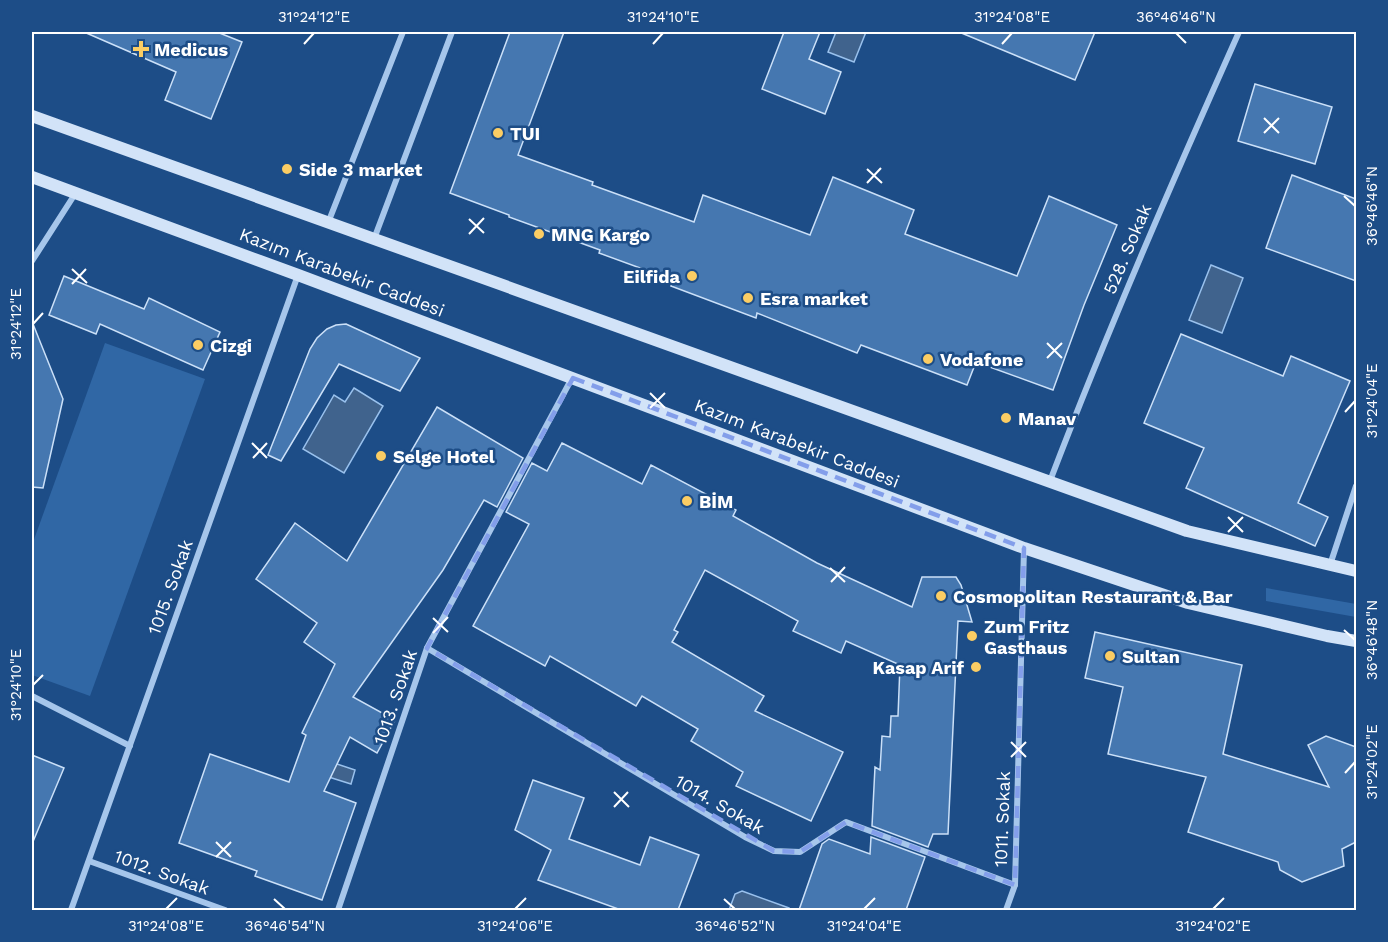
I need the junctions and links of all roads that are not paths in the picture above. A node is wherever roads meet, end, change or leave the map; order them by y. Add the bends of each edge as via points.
1 (403, 32) edge
2 (452, 32) edge
3 (1239, 32) edge
4 (32, 116) edge
5 (32, 177) edge
6 (76, 192) junction
7 (328, 223) junction
8 (374, 239) junction
9 (32, 261) edge
10 (298, 274) junction
11 (573, 378) junction
12 (1049, 482) junction
13 (1356, 486) edge
14 (1024, 548) junction
15 (1329, 566) junction
16 (1356, 571) edge
17 (1356, 640) edge
18 (427, 648) junction
19 (32, 696) edge
20 (130, 746) junction
21 (89, 861) junction
22 (1015, 885) junction
23 (71, 910) edge
24 (225, 910) edge
25 (338, 910) edge
26 (1006, 910) edge

1 - 7 street
2 - 8 street
3 - 12 street, 528. Sokak via 1096,360
4 - 7 main road
5 - 6 main road, Kazım Karabekir Caddesi
6 - 9 street
6 - 10 main road, Kazım Karabekir Caddesi
7 - 8 main road
8 - 12 main road
10 - 11 main road, Kazım Karabekir Caddesi
10 - 20 street, 1015. Sokak
11 - 14 main road, Kazım Karabekir Caddesi
11 - 18 street, 1013. Sokak
12 - 15 main road via 1187,531
13 - 15 street
14 - 17 main road, Kazım Karabekir Caddesi via 1188,603
14 - 22 street, 1011. Sokak
15 - 16 main road
18 - 22 street, 1014. Sokak via 774,851 800,852 846,822
18 - 25 street, 1013. Sokak
19 - 20 street
20 - 21 street, 1015. Sokak
21 - 23 street, 1015. Sokak
21 - 24 street, 1012. Sokak
22 - 26 street, 1011. Sokak

